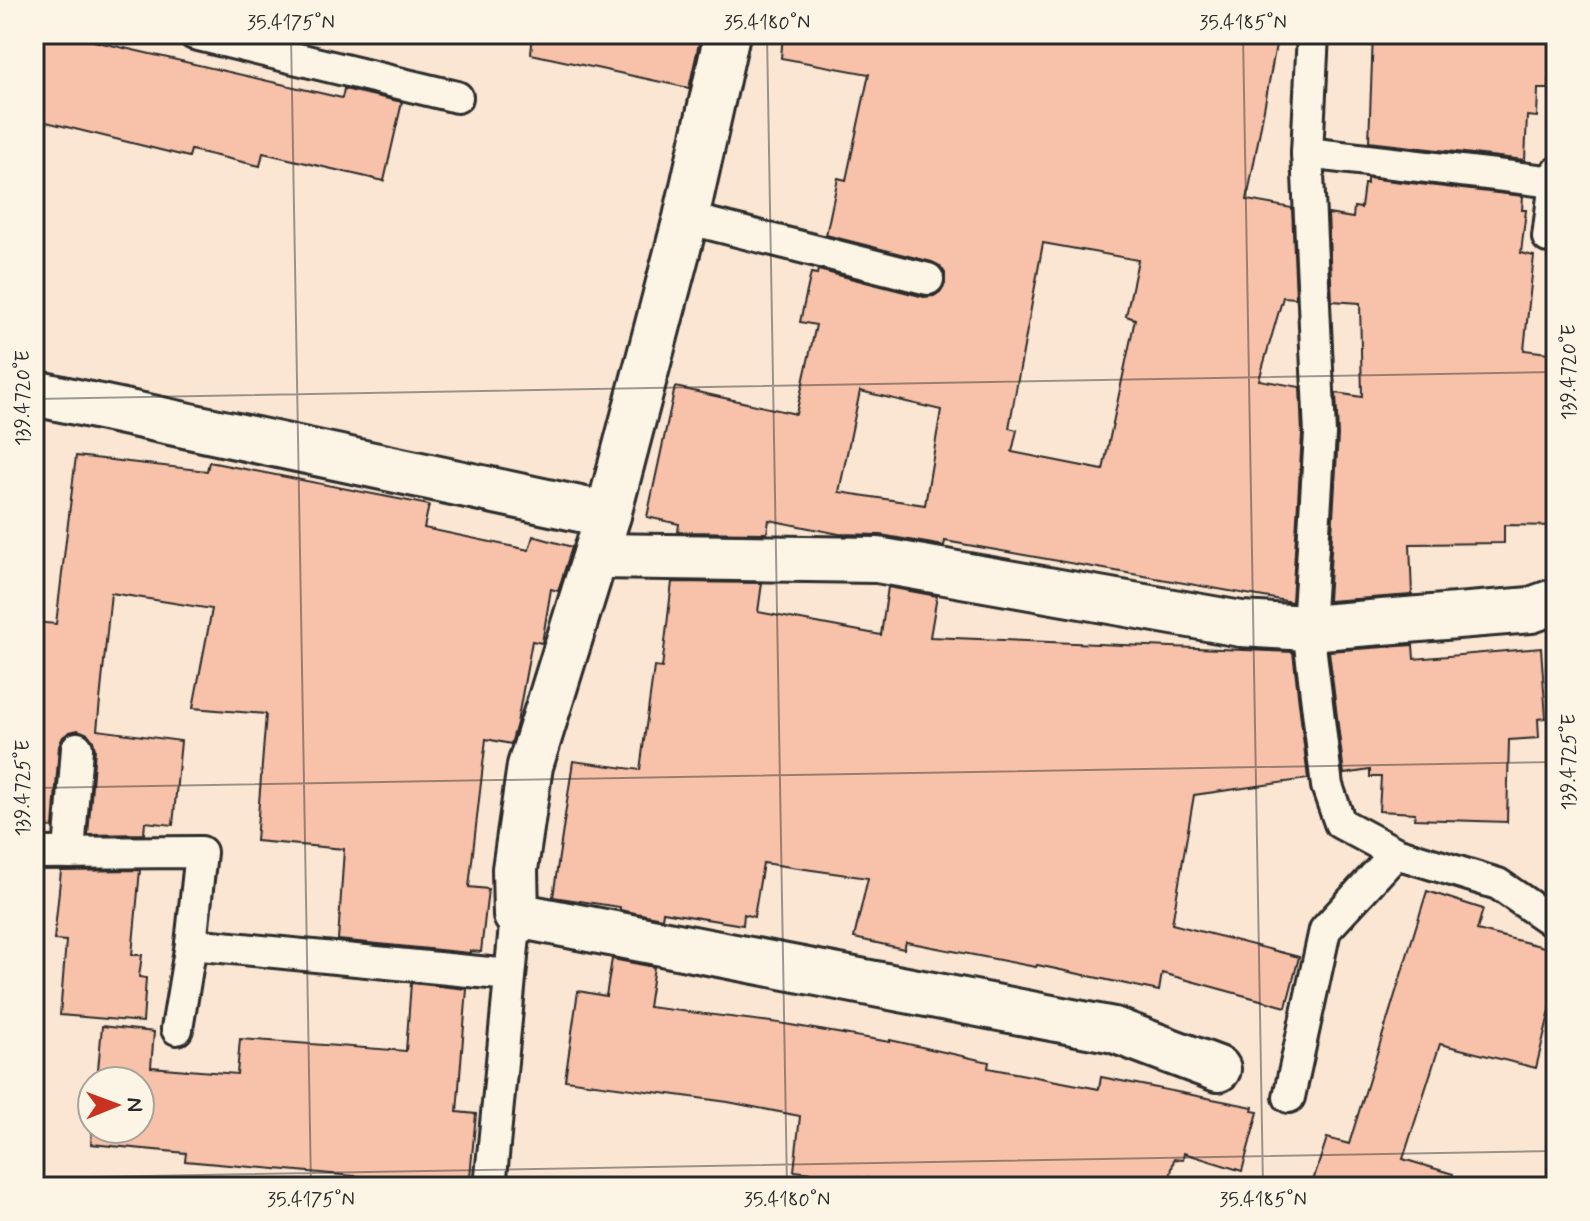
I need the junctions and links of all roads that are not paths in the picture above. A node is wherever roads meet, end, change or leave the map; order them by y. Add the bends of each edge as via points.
1 (194, 34) edge
2 (727, 34) edge
3 (1313, 34) edge
4 (457, 97) dead end
5 (1307, 153) junction
6 (1555, 177) edge
7 (686, 218) junction
8 (1548, 237) dead end
9 (928, 279) dead end
10 (34, 393) edge
11 (602, 535) junction
12 (1556, 601) edge
13 (1308, 628) junction
14 (77, 748) dead end
15 (34, 853) edge
16 (69, 853) junction
17 (1396, 853) junction
18 (516, 915) junction
19 (1556, 924) edge
20 (191, 944) junction
21 (510, 975) junction
22 (177, 1029) dead end
23 (1218, 1069) dead end
24 (1289, 1097) dead end
25 (490, 1187) edge

1 - 4 lane
2 - 7 street
3 - 5 lane
5 - 6 lane
5 - 13 lane via 1320,434
6 - 8 lane
7 - 9 lane
7 - 11 street
10 - 11 street
11 - 13 street via 877,560 1241,624
11 - 18 street via 530,766 515,869
12 - 13 street via 1531,610
13 - 17 lane via 1327,786 1340,823
14 - 16 lane
15 - 16 lane
16 - 20 lane via 201,852
17 - 19 lane via 1498,884
17 - 24 lane via 1325,930
18 - 21 lane
18 - 23 street via 1114,1030
20 - 21 lane
20 - 22 lane
21 - 25 lane

